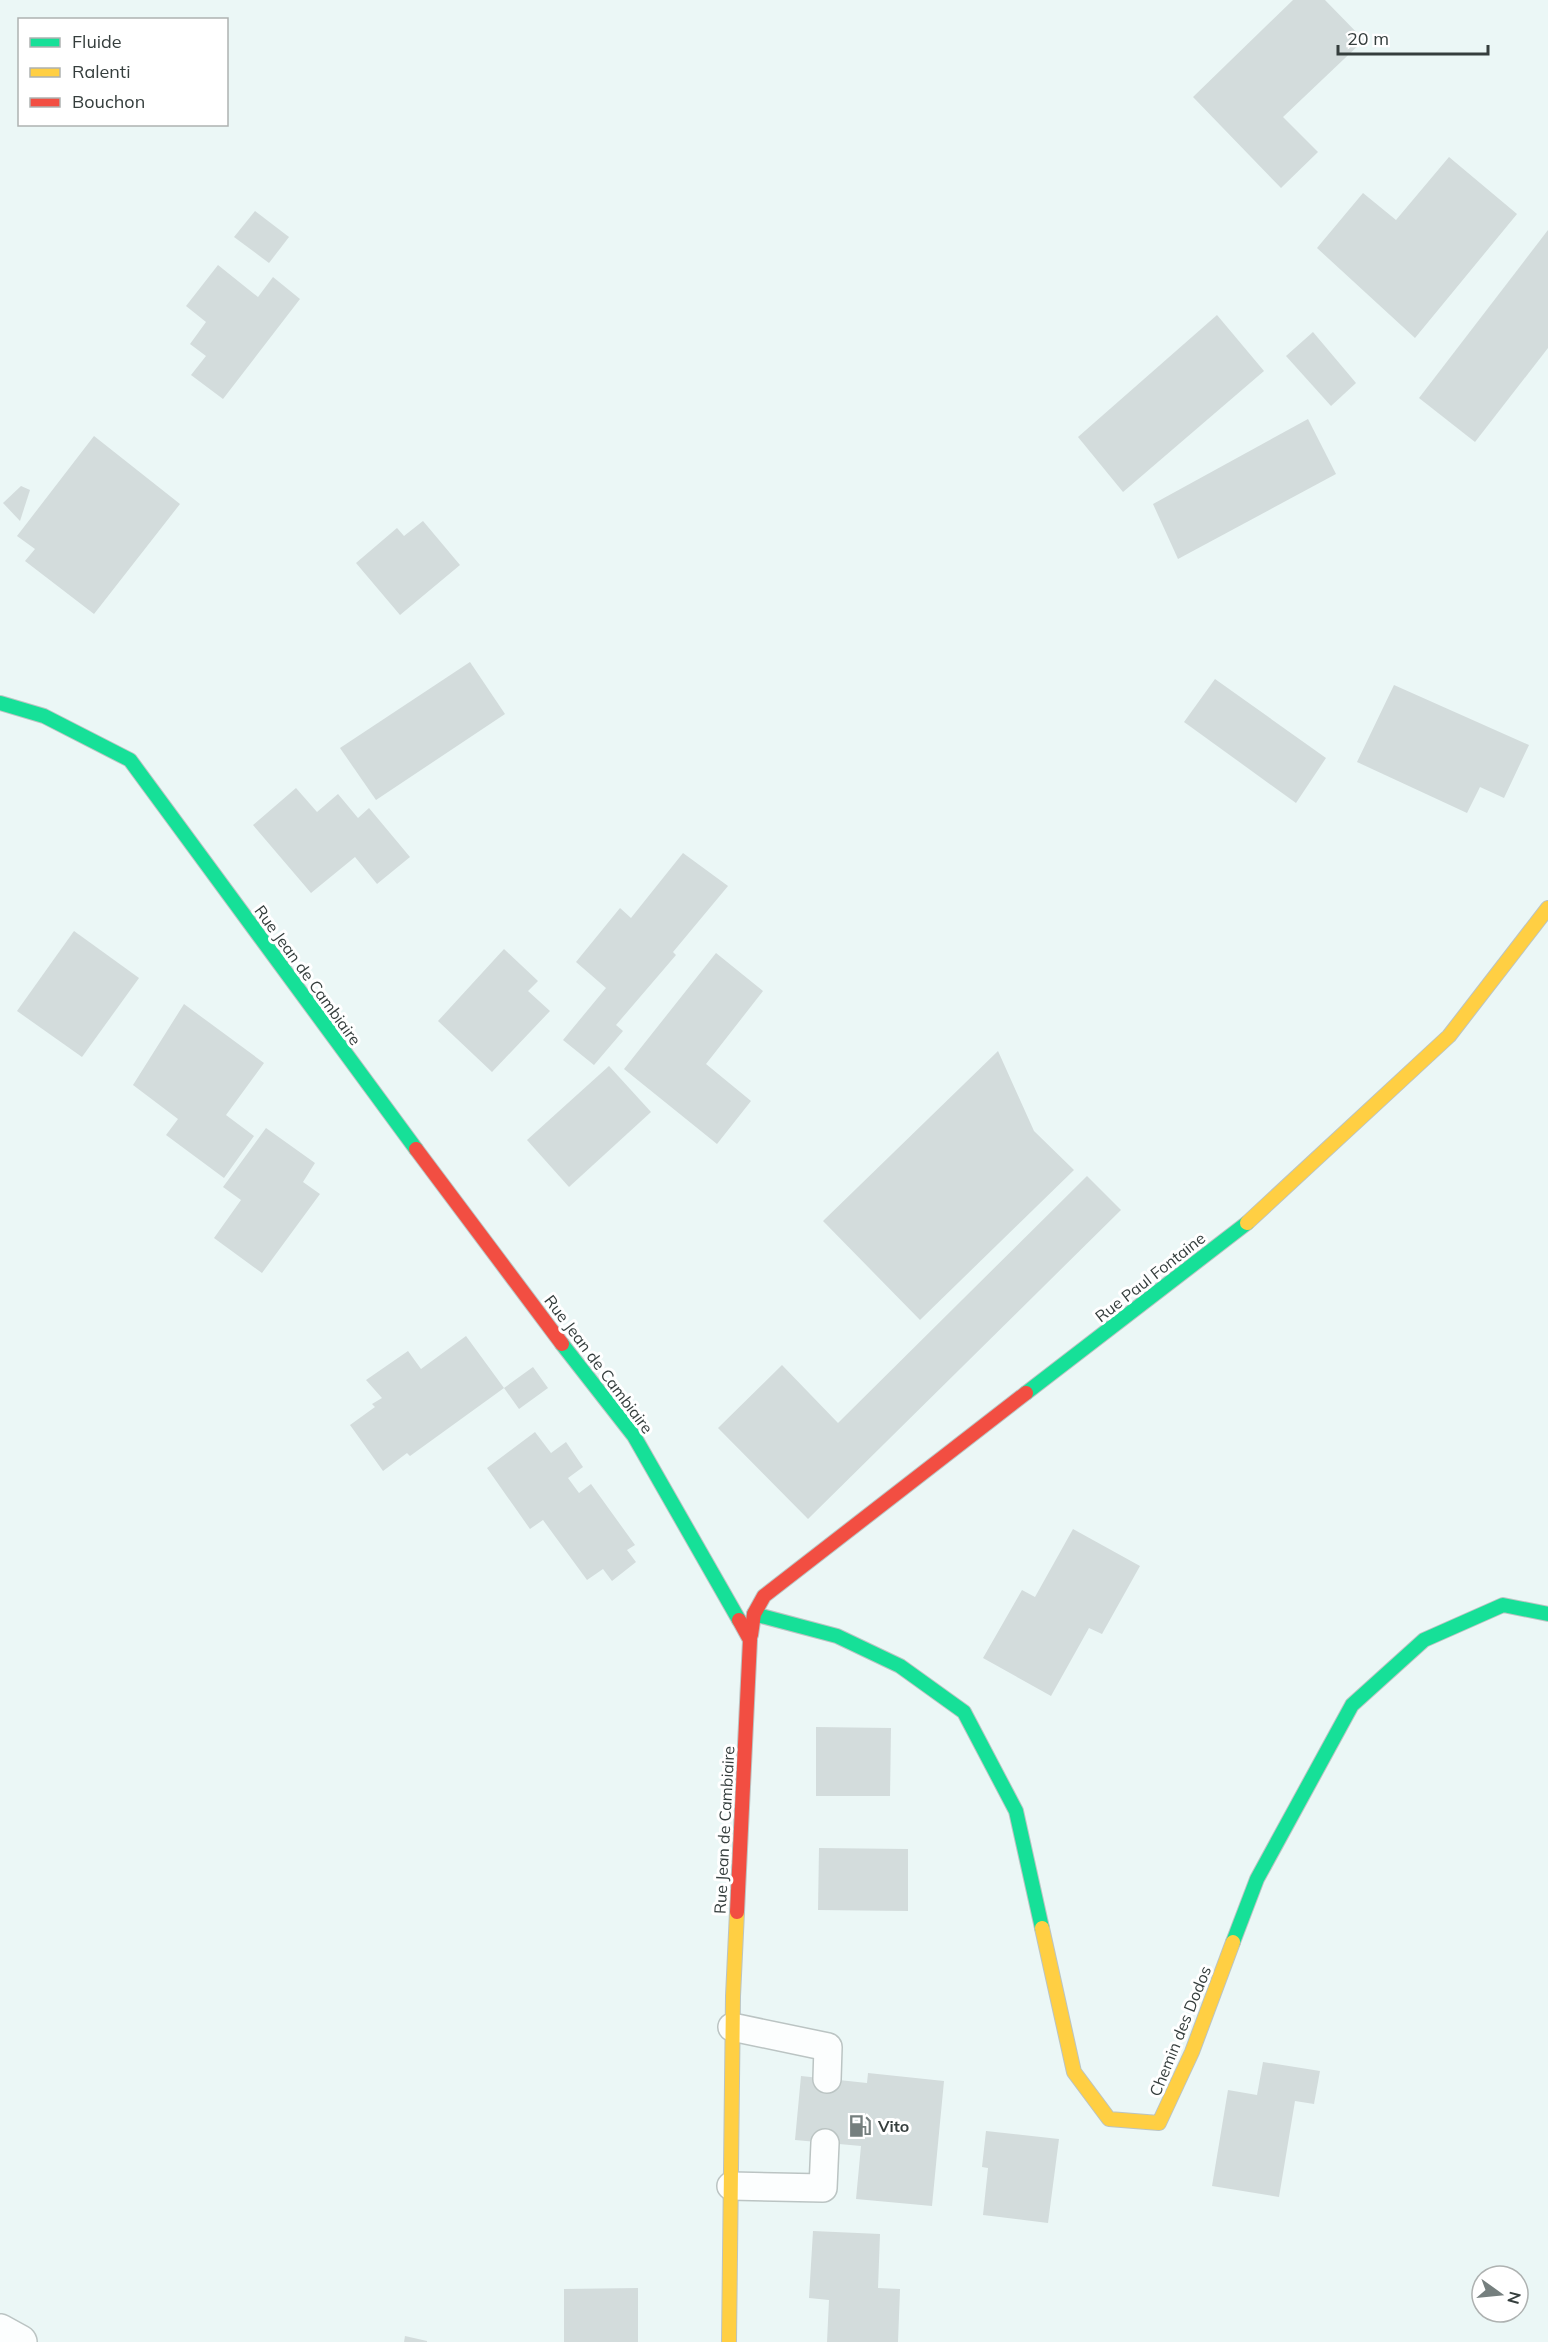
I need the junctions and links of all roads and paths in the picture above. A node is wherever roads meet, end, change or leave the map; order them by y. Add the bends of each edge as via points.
1 (0, 703) edge
2 (1548, 908) edge
3 (754, 1614) junction
4 (1548, 1614) edge
5 (750, 1640) junction
6 (732, 2027) junction
7 (827, 2079) dead end
8 (825, 2143) dead end
9 (731, 2186) junction
10 (0, 2331) edge
11 (20, 2342) edge
12 (729, 2342) edge

1 - 5 street, Rue Jean de Cambiaire via 44,716 130,760 485,1243 634,1436
2 - 3 street, Rue Paul Fontaine via 1449,1035 1248,1222 764,1596
3 - 4 street, Chemin des Dodos via 837,1636 900,1666 963,1712 1016,1811 1074,2072 1109,2119 1159,2123 1192,2052 1257,1879 1352,1705 1424,1640 1503,1605
3 - 5 street, Rue Paul Fontaine
5 - 6 street, Rue Jean de Cambiaire
6 - 7 lane via 828,2047
6 - 9 street, Rue Jean de Cambiaire
8 - 9 lane via 823,2188
9 - 12 street, Rue Jean de Cambiaire
10 - 11 street

